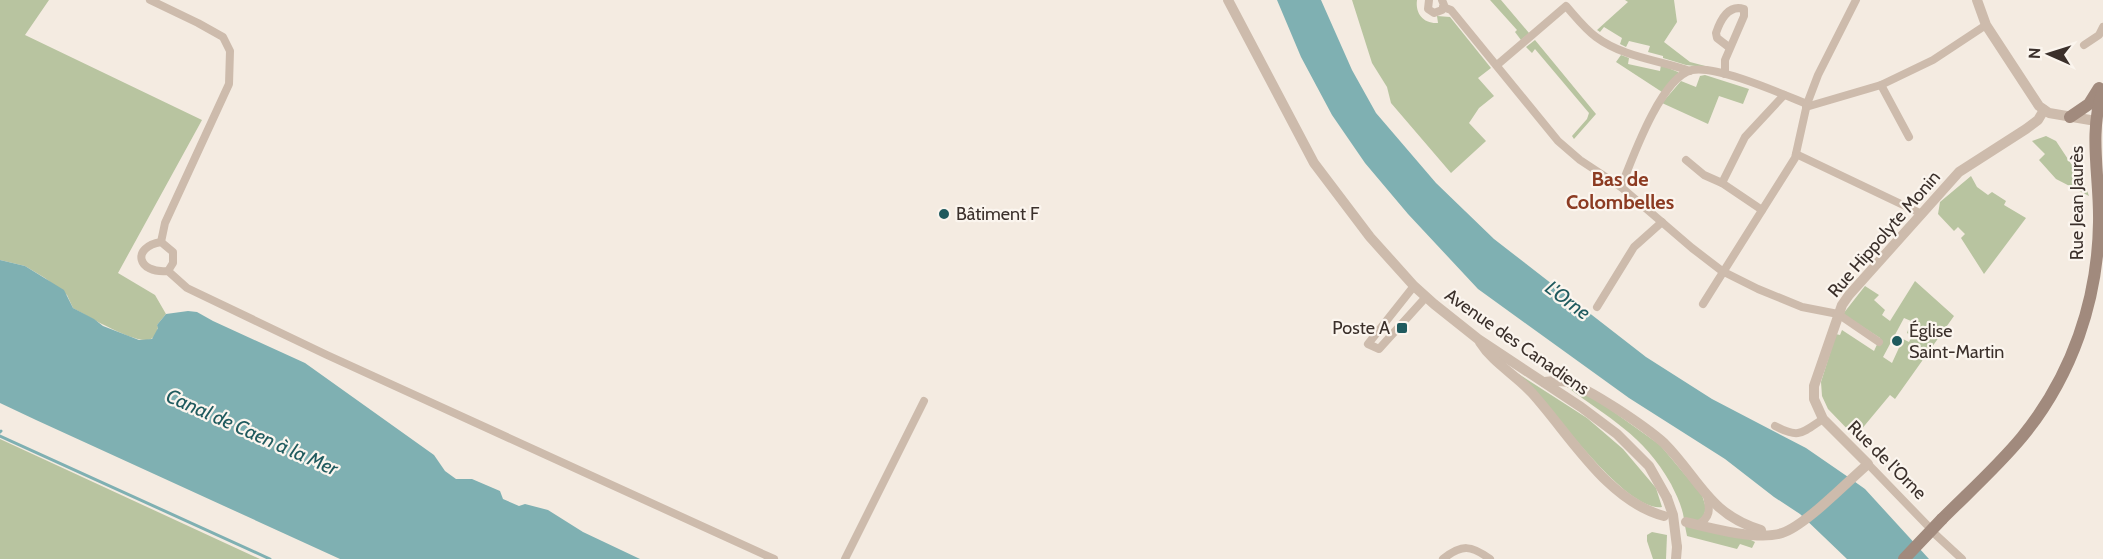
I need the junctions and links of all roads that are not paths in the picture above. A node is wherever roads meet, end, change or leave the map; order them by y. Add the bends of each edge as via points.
1 (150, 0) edge
2 (1228, 0) edge
3 (1428, 0) edge
4 (1856, 0) edge
5 (1977, 0) edge
6 (1443, 4) edge
7 (1986, 25) junction
8 (2103, 27) edge
9 (2084, 45) dead end
10 (1730, 48) junction
11 (1497, 64) junction
12 (1690, 70) junction
13 (1725, 74) junction
14 (2103, 82) edge
15 (1881, 85) junction
16 (2103, 90) edge
17 (1784, 95) junction
18 (1806, 106) junction
19 (2044, 110) junction
20 (2070, 117) junction
21 (2096, 121) junction
22 (1910, 137) dead end
23 (1796, 154) junction
24 (1686, 160) dead end
25 (1722, 183) junction
26 (1621, 187) junction
27 (2101, 208) edge
28 (1762, 210) junction
29 (1922, 214) junction
30 (1662, 222) junction
31 (161, 242) junction
32 (1722, 271) junction
33 (168, 272) junction
34 (1414, 286) junction
35 (1426, 297) junction
36 (1702, 304) dead end
37 (1597, 307) dead end
38 (1838, 314) junction
39 (1478, 339) junction
40 (1879, 342) dead end
41 (1544, 382) junction
42 (924, 401) dead end
43 (1823, 419) junction
44 (1775, 426) dead end
45 (1868, 464) junction
46 (1707, 495) junction
47 (1664, 516) dead end
48 (1691, 524) joint
49 (1927, 525) dead end
50 (1775, 535) junction
51 (1936, 535) dead end
52 (774, 559) edge
53 (846, 559) edge
54 (1443, 559) edge
55 (1490, 559) edge
56 (1676, 559) edge
57 (1904, 559) edge
58 (1962, 559) edge

1 - 31 street via 223,37 230,51 229,84 165,223
2 - 34 street, Avenue des Canadiens via 1314,163 1370,237
3 - 6 street via 1432,13 1437,13
4 - 18 street
5 - 7 street
6 - 11 street
7 - 15 street via 1933,60
7 - 19 street via 2034,101
8 - 9 street
10 - 10 street via 1716,33 1727,12 1738,7 1743,9 1744,16
10 - 13 street
11 - 12 street via 1566,6 1607,44 1632,55
11 - 26 street via 1563,145
12 - 13 street
12 - 26 street via 1663,96 1652,113
13 - 17 street
14 - 20 main road via 2089,104
15 - 18 street
15 - 22 street
16 - 21 main road, Rue Jean Jaurès
17 - 18 street
17 - 25 street via 1745,137
18 - 23 street
19 - 20 street
19 - 29 street, Rue Hippolyte Monin via 2026,129 1959,172
20 - 21 street
21 - 27 main road, Rue Jean Jaurès
23 - 28 street
23 - 29 street
24 - 25 street
25 - 28 street
26 - 30 street
27 - 57 main road, Rue Jean Jaurès, bridge via 2091,296 2066,369 2021,439
28 - 32 street
29 - 38 street, Rue Hippolyte Monin via 1849,295
30 - 32 street
30 - 37 street via 1634,247
31 - 33 street via 173,252
31 - 33 street via 149,244 143,251 142,262 156,272
32 - 36 street
32 - 38 street via 1802,307
33 - 52 street via 187,288
34 - 35 street, Avenue des Canadiens
34 - 35 street via 1368,344 1380,349
35 - 39 street, Avenue des Canadiens
38 - 40 street
38 - 43 street, Rue Hippolyte Monin via 1814,386 1814,399
39 - 41 street, Avenue des Canadiens
39 - 47 street via 1487,354 1530,391 1624,498 1650,513
41 - 46 street via 1570,383 1640,424 1663,443
41 - 56 street, Avenue des Canadiens, bridge via 1635,450 1653,472 1673,515
42 - 53 street
43 - 44 street via 1796,435
43 - 45 street, Rue de l'Orne
45 - 49 street, Rue de l'Orne
45 - 50 street via 1805,519
46 - 48 street via 1708,516
46 - 50 street via 1724,514
48 - 50 street via 1757,536
51 - 58 street
54 - 55 street via 1454,550 1469,548

